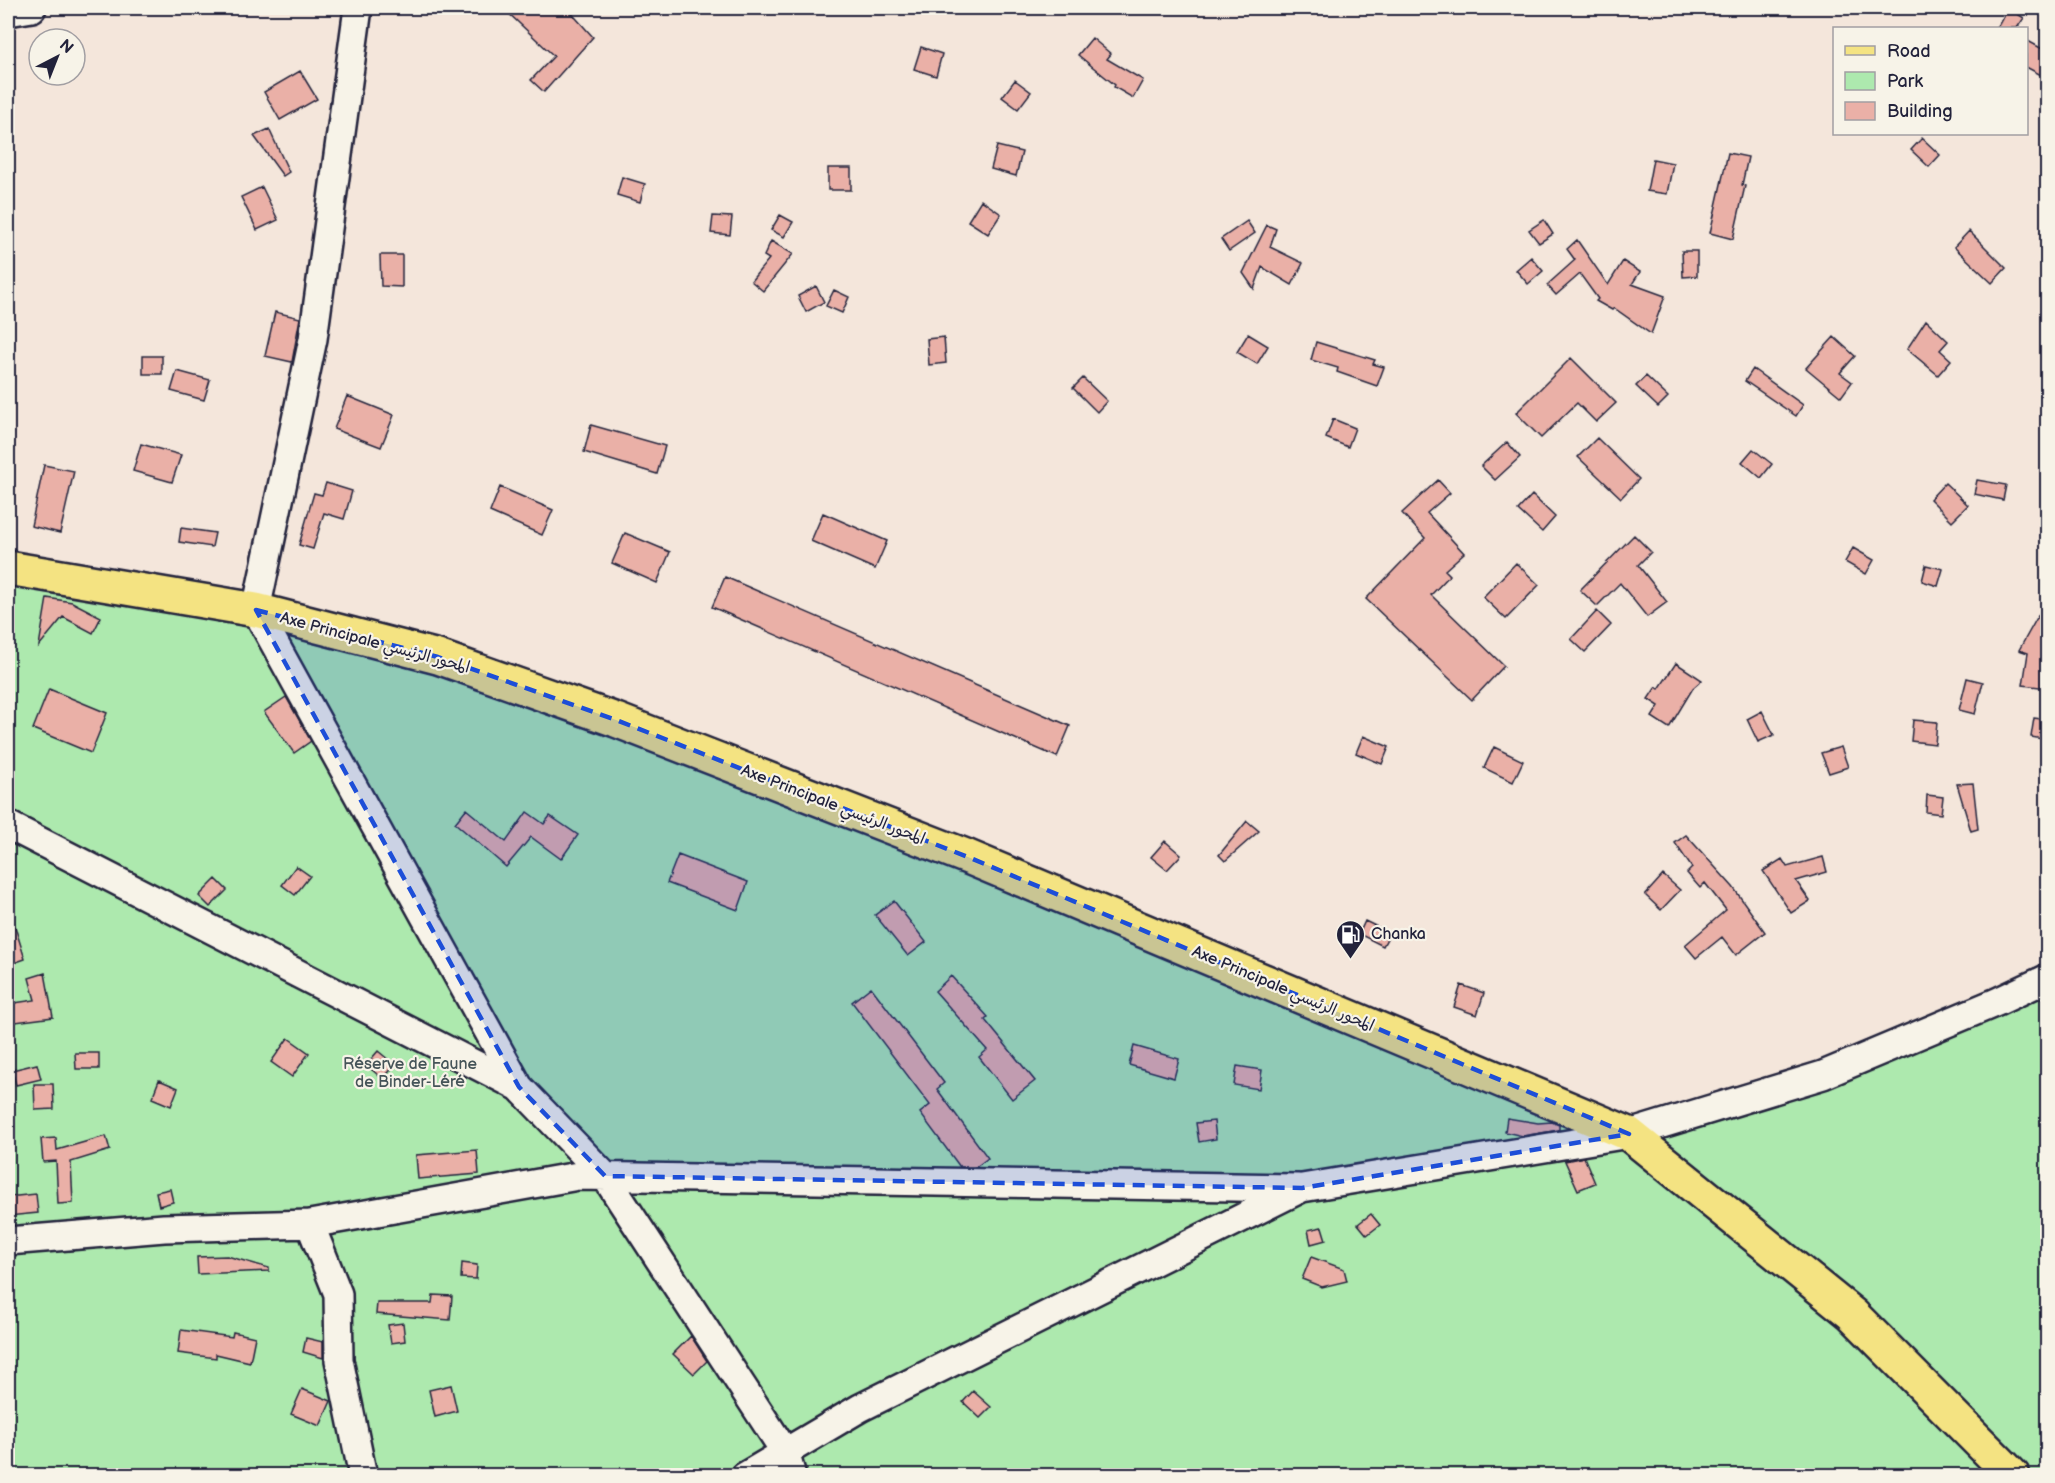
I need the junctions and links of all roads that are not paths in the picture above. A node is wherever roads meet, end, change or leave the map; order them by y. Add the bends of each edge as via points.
1 (32, 8) edge
2 (358, 8) edge
3 (8, 12) edge
4 (8, 568) edge
5 (256, 610) junction
6 (8, 825) edge
7 (2048, 978) edge
8 (519, 1087) junction
9 (1629, 1134) junction
10 (605, 1176) junction
11 (1302, 1188) junction
12 (310, 1224) junction
13 (8, 1240) edge
14 (789, 1464) edge
15 (363, 1476) edge
16 (745, 1476) edge
17 (2013, 1476) edge

1 - 3 street
2 - 5 street via 313,339
4 - 5 main road, Axe Principale المحور الرئيسي
5 - 8 street
5 - 9 main road, Axe Principale المحور الرئيسي via 438,657 616,720 968,857
6 - 8 street
7 - 9 street via 1823,1075
8 - 10 street
9 - 11 street
9 - 17 main road, Axe Principale المحور الرئيسي via 1852,1314
10 - 11 street
10 - 12 street via 578,1176
10 - 14 street
11 - 14 street via 860,1408
12 - 13 street via 165,1228
12 - 15 street via 338,1294 339,1360
14 - 16 street

